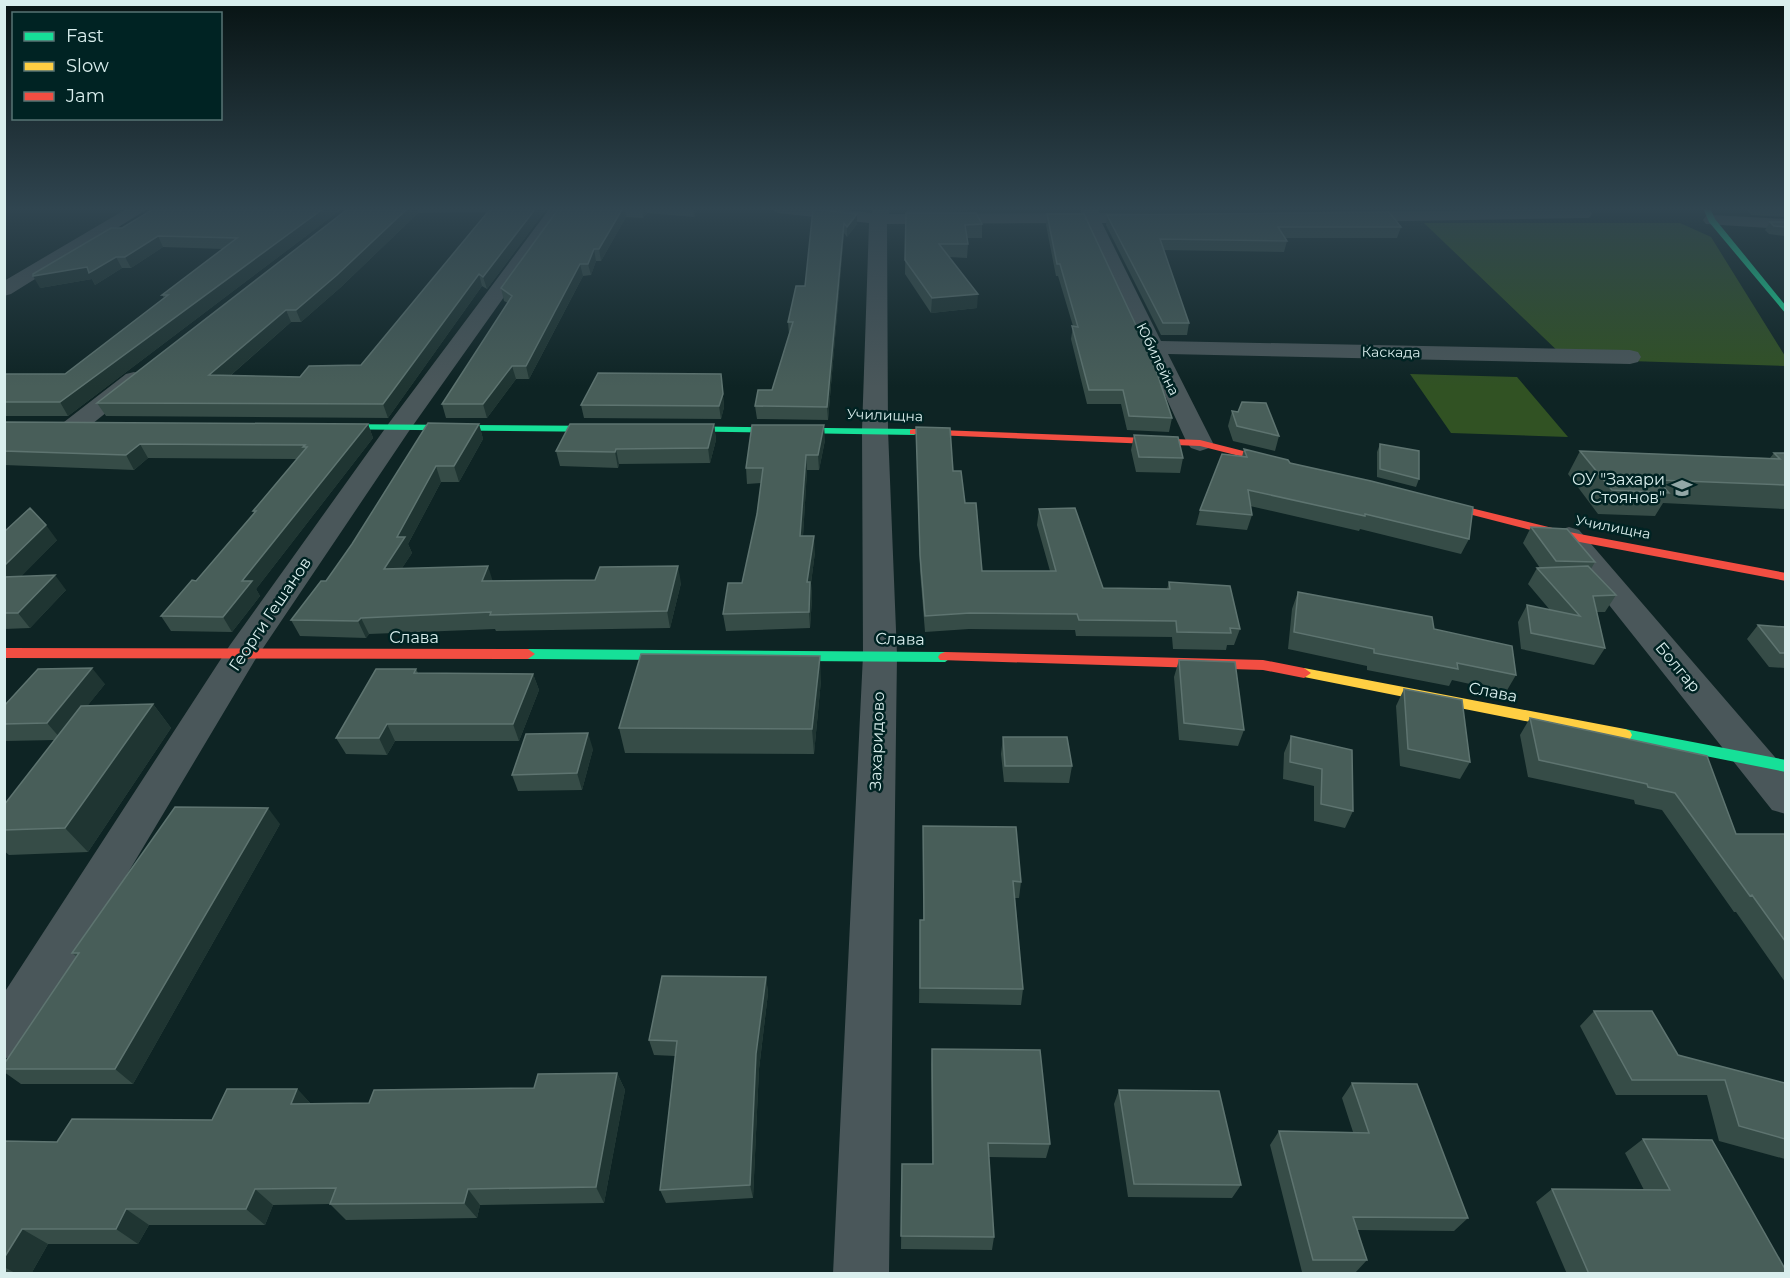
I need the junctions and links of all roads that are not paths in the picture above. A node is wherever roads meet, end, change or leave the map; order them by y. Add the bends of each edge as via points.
1 (41, 268) edge
2 (515, 268) edge
3 (879, 268) edge
4 (1115, 268) edge
5 (1751, 268) edge
6 (4, 290) edge
7 (1785, 312) edge
8 (1151, 346) junction
9 (1630, 357) dead end
10 (149, 368) edge
11 (67, 427) joint
12 (96, 427) edge
13 (305, 427) edge
14 (398, 428) junction
15 (625, 429) edge
16 (660, 429) edge
17 (875, 430) junction
18 (1200, 443) junction
19 (1304, 469) edge
20 (1419, 498) edge
21 (1569, 536) junction
22 (1785, 577) edge
23 (4, 653) edge
24 (242, 653) junction
25 (880, 655) junction
26 (1771, 763) edge
27 (1785, 799) edge
28 (4, 1036) edge
29 (861, 1274) edge

1 - 6 street
2 - 14 street, Георги Гешанов
3 - 17 street, Захаридово
4 - 8 street, Юбилейна
5 - 7 street
8 - 9 street, Каскада
8 - 18 street, Юбилейна
10 - 11 street
11 - 12 street
13 - 14 street
14 - 15 street
14 - 24 street, Георги Гешанов
16 - 17 street, Училищна
17 - 18 street, Училищна
17 - 25 street, Захаридово
18 - 19 street, Училищна
20 - 21 street, Училищна
21 - 22 street, Училищна
21 - 26 street, Болгар
23 - 24 street, Слава
24 - 25 street, Слава
24 - 28 street, Георги Гешанов
25 - 26 street, Слава via 1263,665
25 - 29 street, Захаридово
26 - 27 street, Болгар

